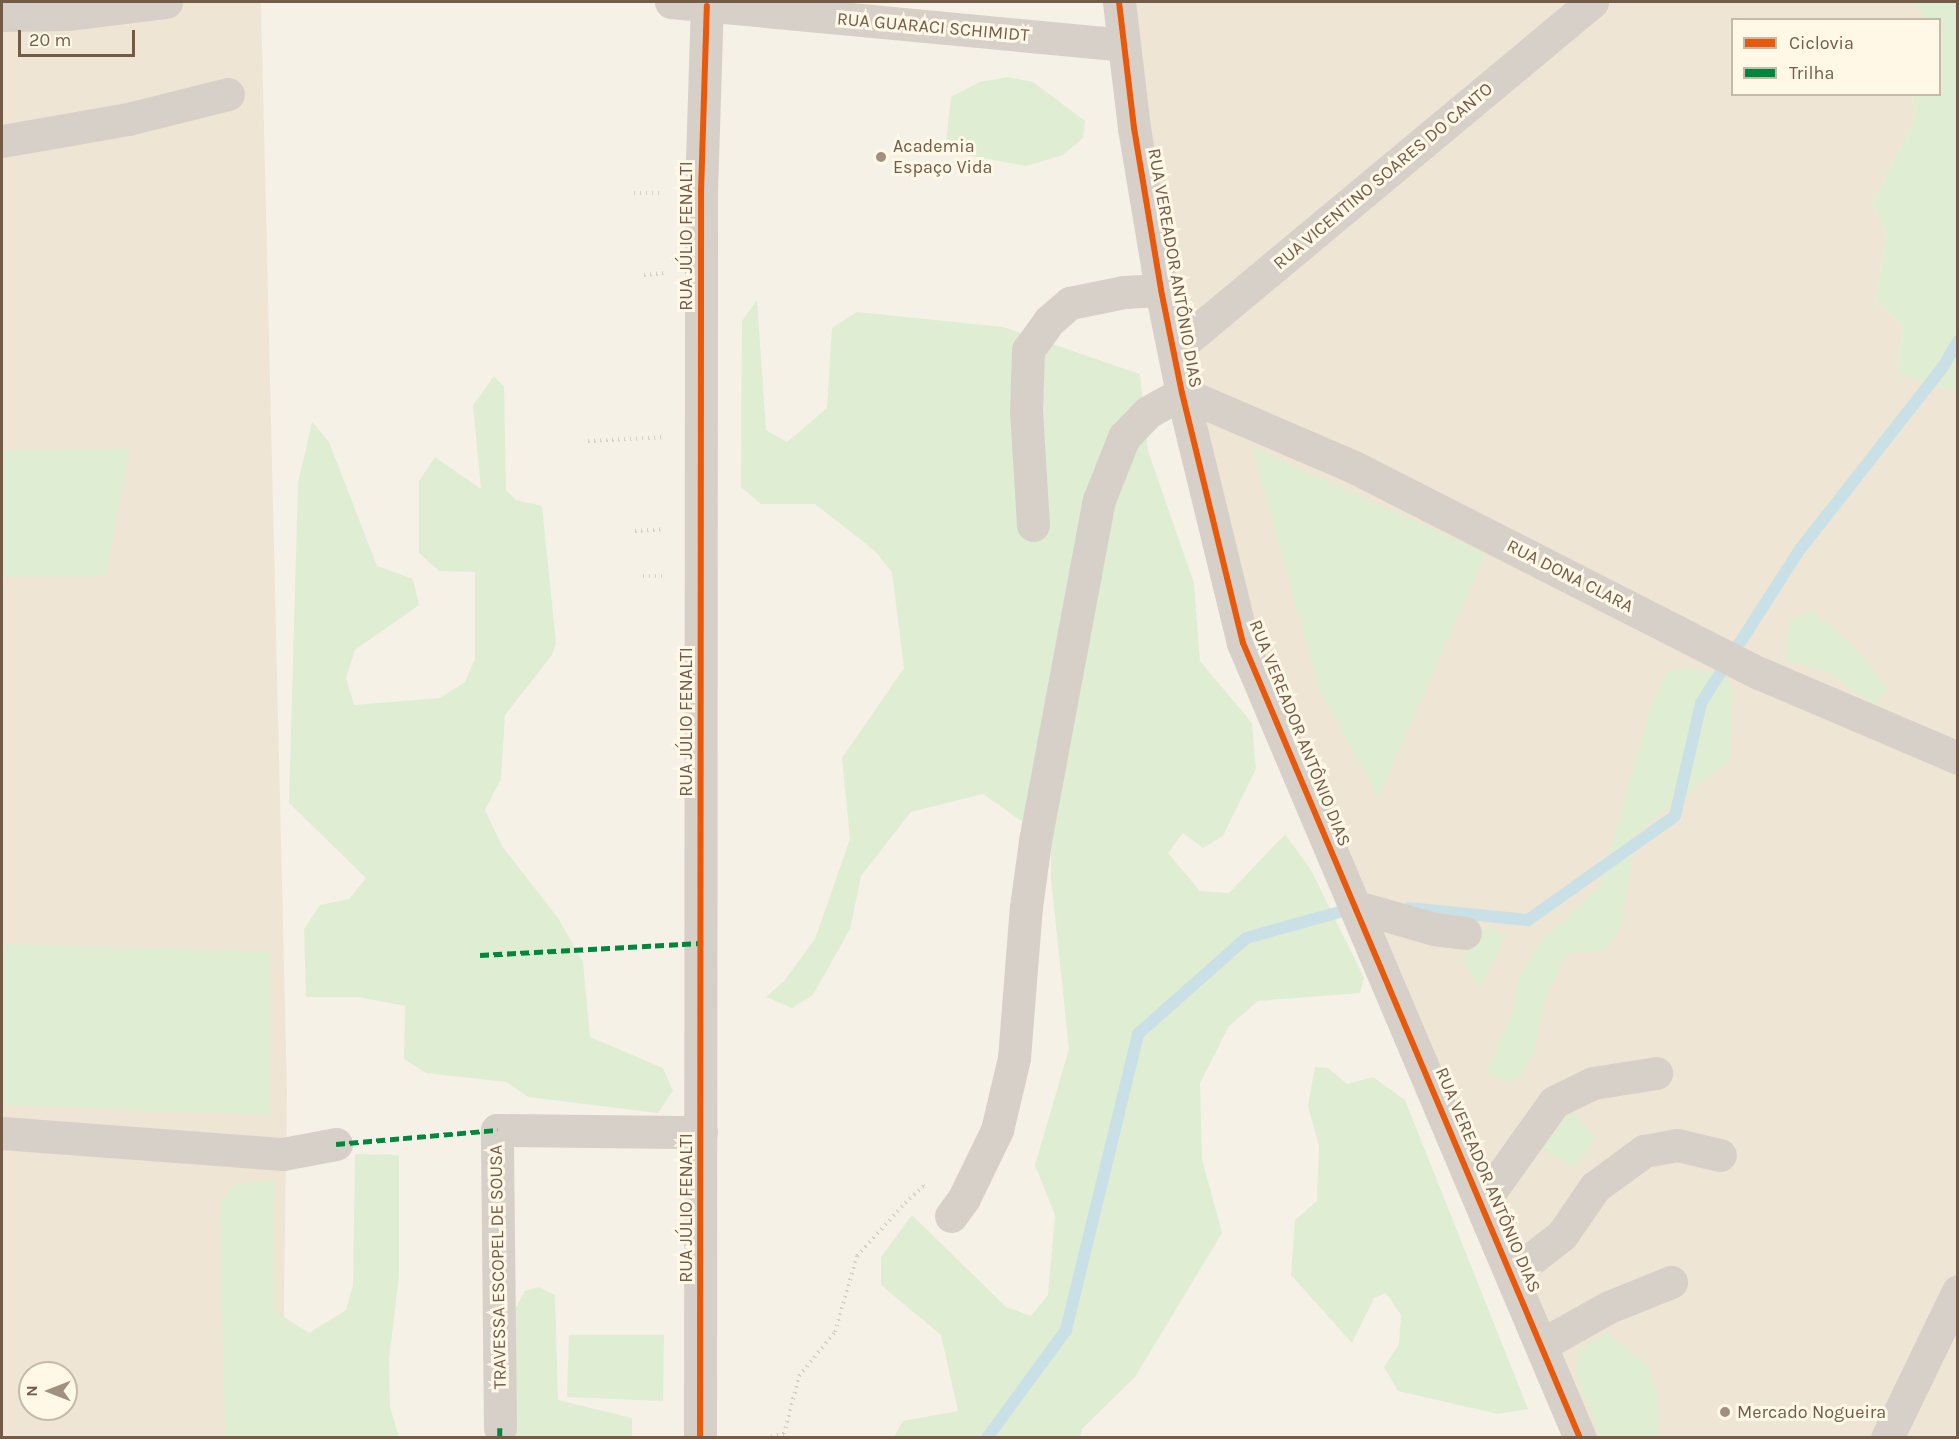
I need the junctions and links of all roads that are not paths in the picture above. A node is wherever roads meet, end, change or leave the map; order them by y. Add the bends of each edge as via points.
1 (166, 2) edge
2 (671, 2) edge
3 (1119, 2) edge
4 (1592, 2) edge
5 (707, 6) junction
6 (35, 14) junction
7 (2, 15) edge
8 (2, 40) edge
9 (1123, 45) junction
10 (228, 94) dead end
11 (2, 141) edge
12 (1161, 290) junction
13 (1174, 350) junction
14 (1182, 393) junction
15 (1033, 525) dead end
16 (1958, 758) edge
17 (1357, 907) junction
18 (1465, 933) dead end
19 (1656, 1073) dead end
20 (701, 1132) junction
21 (2, 1133) edge
22 (336, 1144) dead end
23 (1719, 1155) dead end
24 (1482, 1203) junction
25 (958, 1207) road end
26 (1512, 1274) junction
27 (1671, 1282) dead end
28 (1958, 1291) edge
29 (1541, 1345) junction
30 (500, 1428) dead end
31 (700, 1437) edge
32 (1580, 1437) edge
33 (1887, 1437) edge

1 - 6 street via 69,14
2 - 5 street, RUA GUARACI SCHIMIDT
3 - 9 street, RUA VEREADOR ANTÔNIO DIAS
4 - 13 street, RUA VICENTINO SOARES DO CANTO
5 - 9 street, RUA GUARACI SCHIMIDT
5 - 20 street, RUA JÚLIO FENALTI via 701,192
6 - 7 street
6 - 8 street
9 - 12 street, RUA VEREADOR ANTÔNIO DIAS
10 - 11 street via 128,119
12 - 13 street, RUA VEREADOR ANTÔNIO DIAS
12 - 15 street via 1124,292 1070,303 1049,321 1028,350 1026,411
13 - 14 street, RUA VEREADOR ANTÔNIO DIAS
14 - 16 street, RUA DONA CLARA via 1354,467 1759,673
14 - 17 street, RUA VEREADOR ANTÔNIO DIAS via 1243,643
14 - 25 street via 1148,412 1124,437 1099,500 1035,841 1014,1058 997,1130
17 - 18 street via 1434,929
17 - 24 street, RUA VEREADOR ANTÔNIO DIAS
19 - 24 street via 1593,1083 1554,1102
20 - 30 street, TRAVESSA ESCOPEL DE SOUSA via 497,1130
20 - 31 street, RUA JÚLIO FENALTI
21 - 22 street via 283,1154
23 - 26 street via 1677,1146 1644,1151 1595,1187 1562,1235
24 - 26 street, RUA VEREADOR ANTÔNIO DIAS
26 - 29 street, RUA VEREADOR ANTÔNIO DIAS
27 - 29 street via 1609,1307
28 - 33 street
29 - 32 street, RUA VEREADOR ANTÔNIO DIAS

